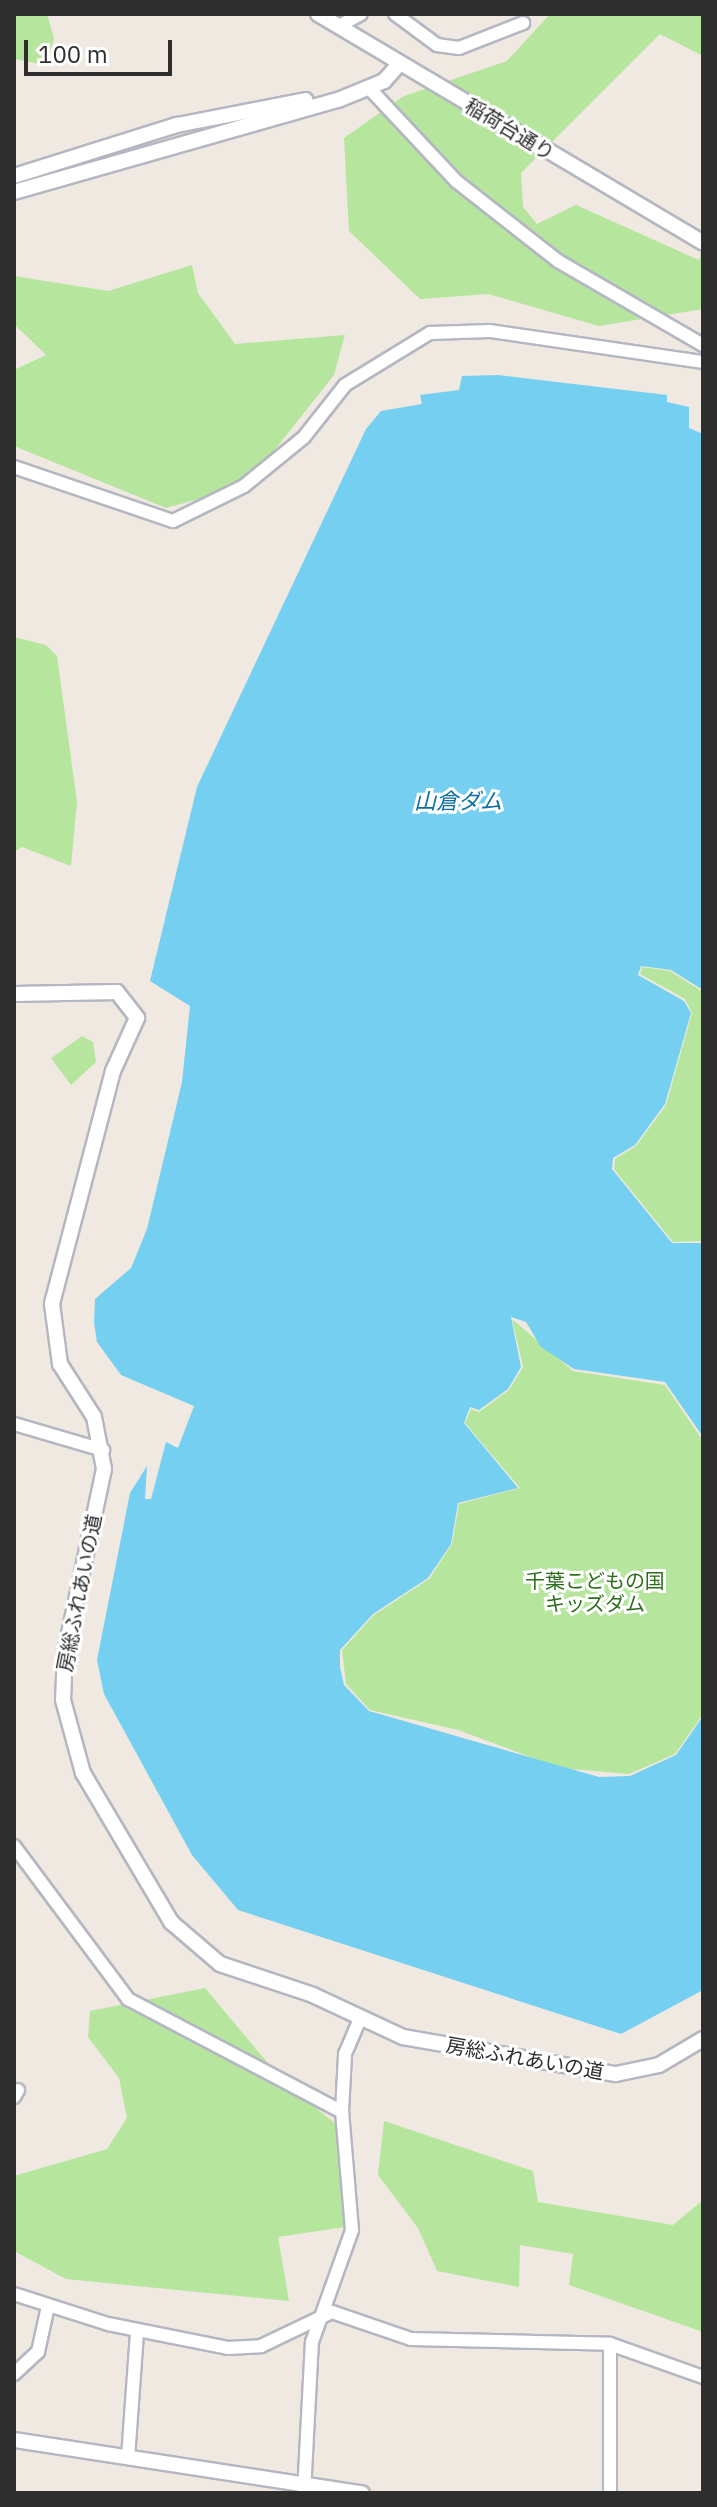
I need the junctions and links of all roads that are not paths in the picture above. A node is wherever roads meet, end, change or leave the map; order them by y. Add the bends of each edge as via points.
1 (318, 14) edge
2 (361, 14) edge
3 (395, 14) edge
4 (339, 18) edge
5 (523, 23) dead end
6 (400, 63) junction
7 (370, 89) junction
8 (79, 162) junction
9 (14, 176) edge
10 (14, 192) edge
11 (703, 243) edge
12 (703, 345) edge
13 (703, 362) edge
14 (14, 467) edge
15 (14, 994) edge
16 (14, 1424) edge
17 (103, 1450) junction
18 (14, 1846) edge
19 (360, 2018) junction
20 (703, 2039) edge
21 (342, 2112) junction
22 (14, 2294) edge
23 (48, 2306) junction
24 (322, 2313) junction
25 (137, 2332) junction
26 (610, 2344) junction
27 (14, 2370) edge
28 (703, 2377) edge
29 (14, 2440) edge
30 (128, 2458) junction
31 (304, 2488) edge
32 (362, 2493) edge
33 (610, 2493) edge

1 - 4 street, 稲荷台通り
2 - 4 street
3 - 5 street via 437,45 459,48
4 - 6 street, 稲荷台通り
6 - 7 street
6 - 11 street, 稲荷台通り
7 - 8 street via 212,117
7 - 12 street via 456,181 558,261
8 - 9 street
8 - 10 street
13 - 14 street via 490,331 430,333 345,385 304,437 244,486 173,521
15 - 17 street, 房総ふれあいの道 via 117,992 137,1018 113,1071 52,1304 60,1364 94,1417
16 - 17 street
17 - 19 street, 房総ふれあいの道 via 62,1675 66,1724 83,1773 183,1937 220,1964
18 - 21 street via 128,1999
19 - 20 street, 房総ふれあいの道 via 403,2037 616,2074 659,2065
19 - 21 street via 345,2054
21 - 24 street via 352,2230
22 - 23 street
23 - 25 street
23 - 27 street via 38,2352
24 - 25 street via 251,2349
24 - 26 street via 411,2339
24 - 31 street via 304,2384
25 - 30 street
26 - 28 street
26 - 33 street
29 - 30 street
30 - 31 street
31 - 32 street

